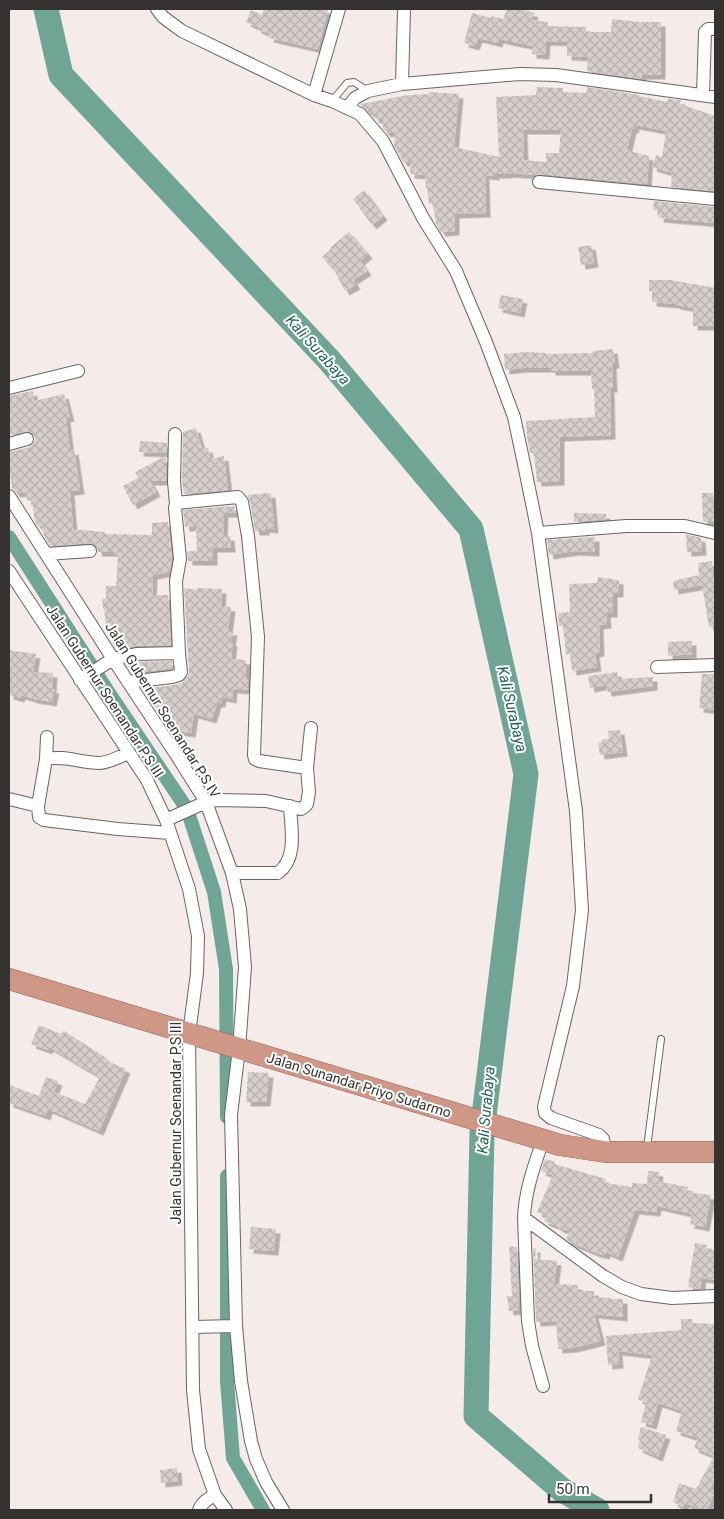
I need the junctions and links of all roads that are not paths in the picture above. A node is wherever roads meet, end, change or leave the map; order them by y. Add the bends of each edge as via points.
1 (157, 9) edge
2 (339, 9) edge
3 (404, 9) edge
4 (715, 29) edge
5 (402, 84) junction
6 (368, 91) junction
7 (314, 95) junction
8 (709, 96) edge
9 (332, 101) junction
10 (347, 108) junction
11 (539, 182) dead end
12 (715, 198) edge
13 (78, 371) dead end
14 (9, 388) edge
15 (175, 434) dead end
16 (27, 439) dead end
17 (9, 444) edge
18 (9, 496) edge
19 (176, 503) junction
20 (538, 533) junction
21 (715, 533) edge
22 (90, 551) dead end
23 (46, 554) junction
24 (9, 571) edge
25 (179, 653) junction
26 (111, 661) junction
27 (715, 665) edge
28 (657, 667) dead end
29 (83, 678) junction
30 (128, 682) junction
31 (312, 728) dead end
32 (47, 737) dead end
33 (129, 753) junction
34 (46, 760) junction
35 (307, 768) junction
36 (9, 799) edge
37 (203, 803) junction
38 (38, 806) junction
39 (290, 806) junction
40 (166, 820) junction
41 (170, 833) junction
42 (232, 873) junction
43 (9, 979) edge
44 (194, 1036) junction
45 (661, 1039) dead end
46 (235, 1048) junction
47 (538, 1139) junction
48 (646, 1151) junction
49 (606, 1152) junction
50 (715, 1152) edge
51 (524, 1218) junction
52 (715, 1296) edge
53 (232, 1326) junction
54 (198, 1327) junction
55 (543, 1386) dead end
56 (216, 1494) junction
57 (198, 1510) edge
58 (226, 1510) edge
59 (283, 1510) edge

1 - 7 street via 182,31
2 - 7 street
3 - 5 street
4 - 8 street via 705,32
5 - 6 street
5 - 8 street via 556,74
6 - 9 lane via 354,82 347,83
6 - 10 street via 355,98
7 - 9 street
9 - 10 street
10 - 20 street via 360,114 383,141 423,218 456,271 514,417
11 - 12 street
13 - 14 street
15 - 19 street
16 - 17 street
18 - 23 street, Jalan Gubernur Soenandar P.S IV
19 - 25 street via 180,559 176,581
19 - 35 street via 238,497 242,502 258,637 254,755 259,760
20 - 21 street via 626,526 685,526
20 - 49 street via 576,811 582,910 573,986 544,1107 551,1118 598,1134 603,1139
22 - 23 street
23 - 26 street, Jalan Gubernur Soenandar P.S IV
24 - 29 street, Jalan Gubernur Soenandar P.S III
25 - 26 street via 136,654
25 - 30 street via 182,668 179,675
26 - 29 street
26 - 30 street, Jalan Gubernur Soenandar P.S IV
27 - 28 street
29 - 33 street, Jalan Gubernur Soenandar P.S III
30 - 37 street, Jalan Gubernur Soenandar P.S IV via 177,756
31 - 35 street
32 - 34 street
33 - 34 street via 99,763 63,758
33 - 40 street, Jalan Gubernur Soenandar P.S III via 147,780
34 - 38 street
35 - 39 street via 307,804 301,809
36 - 38 street
37 - 39 street via 216,800 266,801
37 - 40 street
37 - 42 street, Jalan Gubernur Soenandar P.S IV
38 - 41 street via 39,817 44,820
39 - 42 street via 291,851 288,864 278,873
40 - 41 street, Jalan Gubernur Soenandar P.S III
41 - 44 street, Jalan Gubernur Soenandar P.S III via 189,889 198,936
42 - 46 street, Jalan Gubernur Soenandar P.S IV via 240,909 245,967
43 - 44 highway, Jalan Sunandar Priyo Sudarmo
44 - 46 highway, Jalan Sunandar Priyo Sudarmo
44 - 54 street, Jalan Gubernur Soenandar P.S III via 190,1174
45 - 48 lane
46 - 47 highway, Jalan Sunandar Priyo Sudarmo
46 - 53 street, Jalan Gubernur Soenandar P.S IV via 231,1115
47 - 49 highway, Jalan Sunandar Priyo Sudarmo
47 - 51 street
48 - 49 highway, Jalan Sunandar Priyo Sudarmo
48 - 50 highway, Jalan Sunandar Priyo Sudarmo
51 - 52 street via 622,1287 641,1294 672,1298
51 - 55 street via 528,1321
53 - 54 street
53 - 59 street, Jalan Gubernur Soenandar P.S IV via 250,1440 266,1482
54 - 56 street, Jalan Gubernur Soenandar P.S III via 193,1390 200,1449
56 - 57 street
56 - 58 street, Jalan Gubernur Soenandar P.S III

